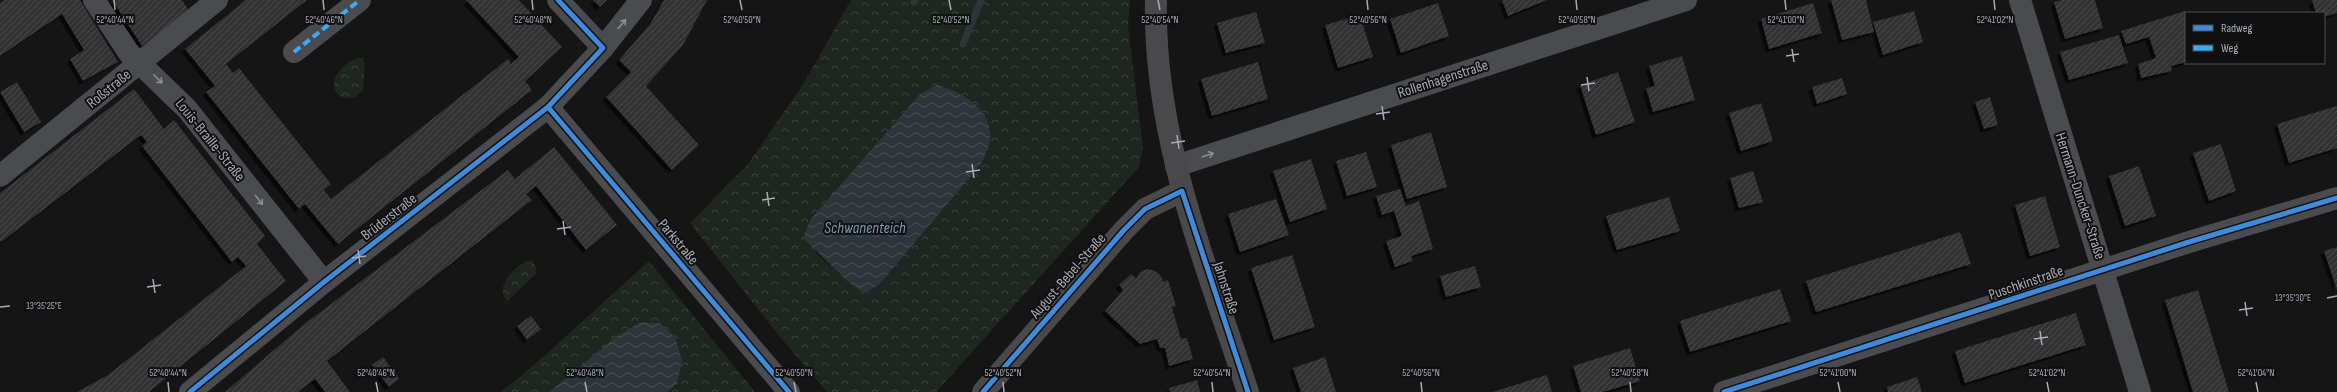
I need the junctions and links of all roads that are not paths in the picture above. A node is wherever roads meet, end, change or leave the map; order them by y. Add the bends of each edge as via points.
1 (94, 0) edge
2 (217, 0) edge
3 (360, 0) edge
4 (558, 0) edge
5 (641, 0) edge
6 (1156, 0) edge
7 (1686, 0) edge
8 (2020, 0) edge
9 (603, 48) junction
10 (294, 52) dead end
11 (140, 64) junction
12 (548, 107) junction
13 (1176, 166) junction
14 (0, 176) edge
15 (1182, 191) junction
16 (2337, 198) edge
17 (2103, 269) junction
18 (324, 282) junction
19 (190, 392) edge
20 (789, 392) edge
21 (983, 392) edge
22 (1248, 392) edge
23 (1724, 392) edge
24 (2140, 392) edge

1 - 11 street, Louis-Braille-Straße via 129,53
2 - 11 street, Roßstraße
3 - 10 street
4 - 9 street
9 -> 5 street, Brüderstraße
6 - 13 main road, Jahnstraße via 1160,84
13 -> 7 street, Rollenhagenstraße
8 - 17 street, Hermann-Duncker-Straße via 2083,212
9 - 12 street, Brüderstraße
11 - 14 street, Roßstraße
11 -> 18 street, Louis-Braille-Straße via 187,109
12 - 18 street, Brüderstraße
12 - 20 street, Parkstraße
13 - 15 main road, Jahnstraße
15 - 21 main road, August-Bebel-Straße via 1145,209 1124,230
15 - 22 main road, Jahnstraße
16 - 17 street, Puschkinstraße
17 - 23 street, Puschkinstraße
17 - 24 street, Hermann-Duncker-Straße
18 - 19 street, Brüderstraße

